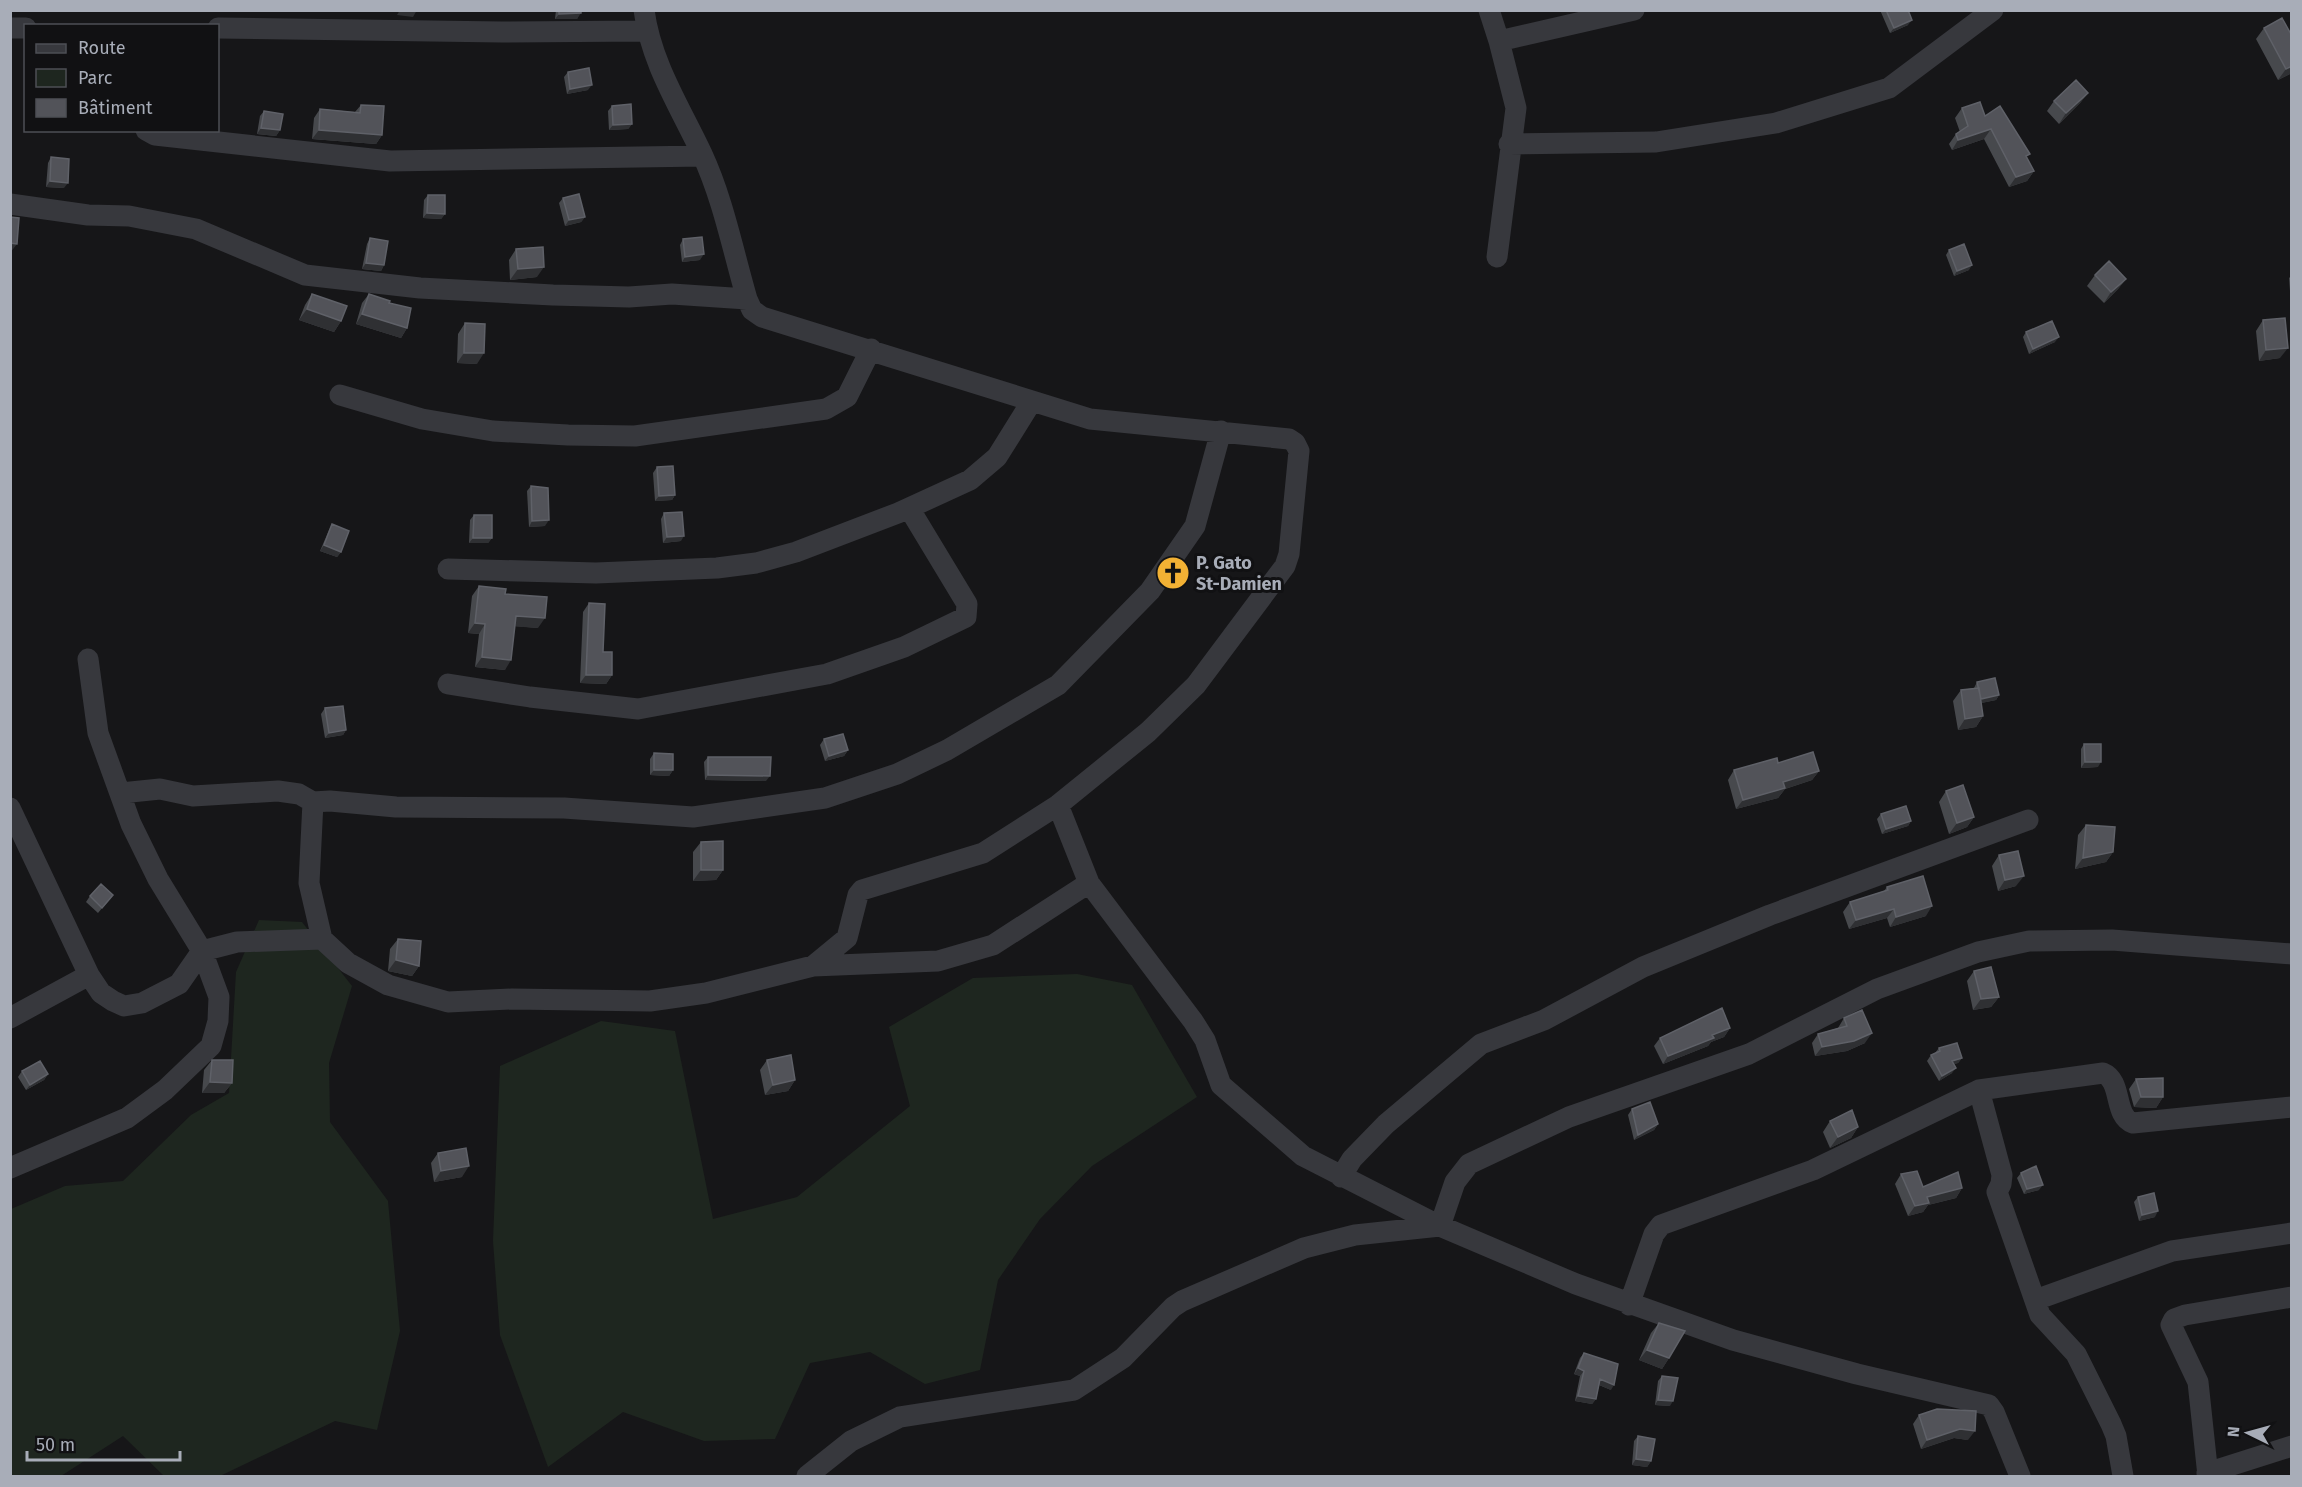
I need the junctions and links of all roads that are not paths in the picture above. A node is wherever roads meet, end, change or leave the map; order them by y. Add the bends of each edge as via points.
1 (1489, 10) edge
2 (1634, 10) edge
3 (1993, 10) edge
4 (645, 21) edge
5 (219, 28) edge
6 (1500, 40) junction
7 (150, 132) edge
8 (1509, 144) junction
9 (703, 156) junction
10 (10, 204) edge
11 (1497, 257) dead end
12 (747, 298) junction
13 (871, 349) junction
14 (340, 395) dead end
15 (1032, 401) junction
16 (1221, 431) junction
17 (909, 508) junction
18 (448, 569) dead end
19 (88, 659) dead end
20 (448, 684) dead end
21 (121, 793) junction
22 (313, 802) junction
23 (1058, 805) junction
24 (10, 808) edge
25 (2028, 820) dead end
26 (1089, 883) junction
27 (322, 939) junction
28 (202, 951) junction
29 (2292, 954) edge
30 (813, 966) junction
31 (89, 975) junction
32 (10, 1018) edge
33 (1979, 1090) junction
34 (2292, 1107) edge
35 (10, 1168) edge
36 (1341, 1177) junction
37 (1440, 1226) junction
38 (2292, 1233) edge
39 (2292, 1297) edge
40 (2035, 1300) junction
41 (1629, 1305) junction
42 (2292, 1446) edge
43 (2208, 1475) edge
44 (807, 1476) edge
45 (2020, 1476) edge
46 (2123, 1476) edge

1 - 6 street
2 - 6 street
3 - 8 street via 1889,88 1776,123 1656,142
4 - 5 street via 502,32
4 - 9 street via 668,86
6 - 8 street via 1516,108
7 - 9 street via 390,161
8 - 11 street
9 - 12 street
10 - 12 street via 88,215 129,216 196,229 305,275 420,288 553,295
12 - 13 street via 752,310 762,317
13 - 14 street via 847,397 826,409 635,436 493,431 422,419
13 - 15 street
15 - 16 street via 1090,419
15 - 17 street via 997,457 970,480
16 - 22 street via 1195,526 1150,591 1058,685 947,750 897,774 825,798 700,817 564,808 396,807
16 - 23 street via 1289,439 1299,451 1285,566 1196,685 1148,732
17 - 18 street via 796,552 727,567 596,573
17 - 20 street via 968,611 966,617 904,647 827,674 631,710
19 - 21 street via 98,733
21 - 22 street via 160,789 193,796 278,791 299,794
21 - 28 street via 131,825 158,879
22 - 27 street via 309,883
23 - 26 street
23 - 30 street via 983,853 862,890 847,938
24 - 31 street
25 - 36 street via 1770,915 1643,967 1544,1020 1481,1044 1386,1124 1352,1159
26 - 30 street via 993,945 929,962
26 - 36 street via 1193,1021 1205,1040 1221,1084 1303,1156
27 - 28 street via 237,942
27 - 30 street via 348,963 388,985 448,1002 650,1001 706,993
28 - 31 street via 179,984 142,1003 124,1006 112,1002
28 - 35 street via 219,997 211,1046 165,1090 127,1118
29 - 37 street via 2112,940 2029,941 1978,952 1877,988 1749,1054 1569,1117 1470,1164 1455,1182
31 - 32 street
33 - 34 street via 2103,1073 2111,1079 2125,1118 2133,1123
33 - 40 street via 2002,1175 1996,1192
33 - 41 street via 1813,1170 1661,1225 1654,1233
36 - 37 street
37 - 41 street
37 - 44 street via 1355,1235 1261,1264 1173,1307 1123,1358 1074,1390 900,1417 851,1441
38 - 40 street via 2172,1251
39 - 43 street via 2186,1315 2174,1319 2171,1325 2198,1382
40 - 46 street via 2047,1325 2076,1354 2116,1436
41 - 45 street via 1756,1347 1989,1405
42 - 43 street

